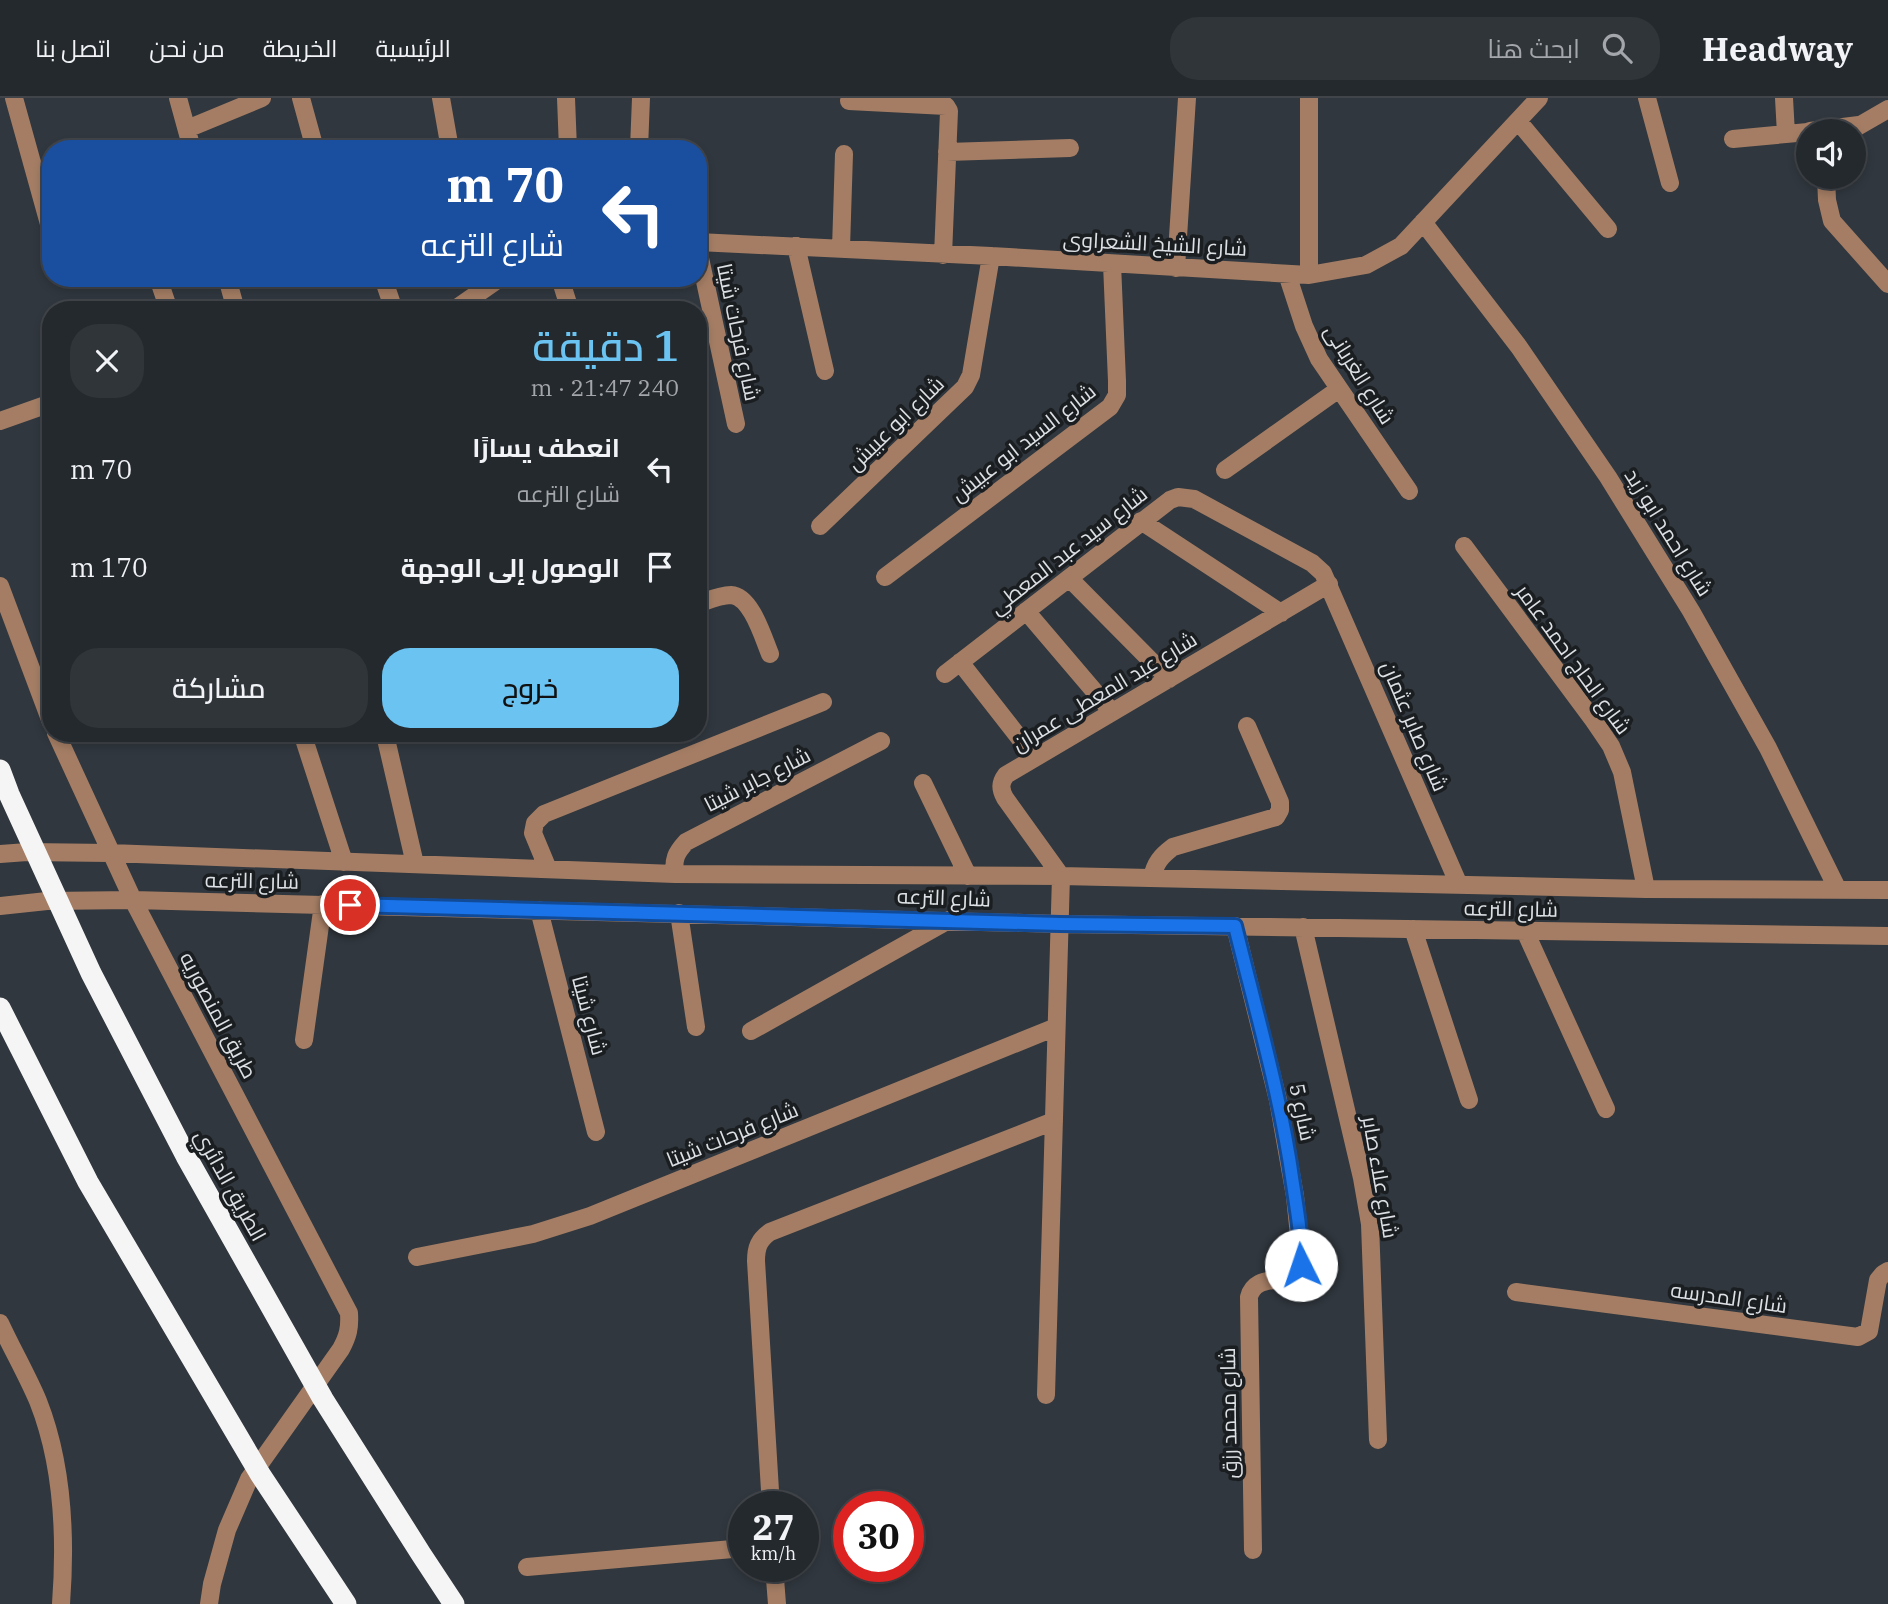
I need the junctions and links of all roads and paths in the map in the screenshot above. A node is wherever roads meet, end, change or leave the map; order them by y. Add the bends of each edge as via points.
1 (14, 98) edge
2 (178, 98) edge
3 (262, 98) edge
4 (301, 98) edge
5 (441, 98) edge
6 (566, 98) edge
7 (641, 98) edge
8 (1186, 98) edge
9 (1309, 98) edge
10 (1647, 98) edge
11 (1784, 98) edge
12 (1533, 101) edge
13 (849, 102) dead end
14 (1888, 109) edge
15 (1518, 121) junction
16 (1866, 121) edge
17 (187, 130) junction
18 (1796, 133) edge
19 (1786, 134) junction
20 (1733, 139) dead end
21 (190, 140) edge
22 (313, 140) edge
23 (448, 140) edge
24 (568, 140) edge
25 (639, 140) edge
26 (1070, 148) dead end
27 (947, 152) junction
28 (844, 153) dead end
29 (1670, 183) dead end
30 (1827, 189) edge
31 (42, 199) edge
32 (1423, 222) junction
33 (1608, 229) dead end
34 (707, 242) edge
35 (796, 246) junction
36 (841, 248) junction
37 (943, 255) junction
38 (991, 256) junction
39 (1112, 264) junction
40 (1176, 268) junction
41 (1287, 274) junction
42 (1309, 275) junction
43 (1888, 284) edge
44 (487, 287) edge
45 (706, 287) edge
46 (468, 301) edge
47 (825, 371) dead end
48 (1339, 389) junction
49 (42, 406) edge
50 (0, 421) edge
51 (736, 424) dead end
52 (1224, 470) dead end
53 (1409, 491) dead end
54 (1141, 522) junction
55 (820, 526) dead end
56 (1464, 546) dead end
57 (885, 577) dead end
58 (1069, 578) junction
59 (1329, 584) junction
60 (0, 586) edge
61 (707, 601) edge
62 (4, 611) edge
63 (1026, 611) junction
64 (1281, 613) junction
65 (770, 654) dead end
66 (960, 662) junction
67 (945, 674) dead end
68 (1169, 679) junction
69 (42, 701) edge
70 (823, 702) dead end
71 (1112, 712) junction
72 (1247, 726) dead end
73 (881, 741) dead end
74 (60, 742) edge
75 (305, 742) edge
76 (387, 742) edge
77 (1035, 758) junction
78 (0, 770) edge
79 (923, 783) dead end
80 (110, 853) junction
81 (0, 854) edge
82 (344, 862) junction
83 (415, 864) junction
84 (548, 869) junction
85 (675, 874) junction
86 (968, 876) junction
87 (1061, 876) junction
88 (1152, 878) junction
89 (1459, 885) junction
90 (1646, 889) junction
91 (1838, 890) junction
92 (1888, 891) edge
93 (133, 900) junction
94 (323, 904) junction
95 (0, 906) edge
96 (539, 909) junction
97 (679, 914) junction
98 (948, 920) junction
99 (1060, 924) junction
100 (1235, 926) junction
101 (1303, 927) junction
102 (1413, 929) junction
103 (1525, 931) junction
104 (1888, 936) edge
105 (0, 1008) edge
106 (696, 1027) dead end
107 (1056, 1027) junction
108 (751, 1031) dead end
109 (304, 1040) dead end
110 (1469, 1100) dead end
111 (1606, 1108) dead end
112 (1054, 1121) junction
113 (596, 1132) dead end
114 (417, 1257) dead end
115 (1888, 1271) edge
116 (1261, 1282) joint
117 (1516, 1292) dead end
118 (0, 1324) edge
119 (1046, 1395) dead end
120 (1378, 1440) dead end
121 (770, 1491) edge
122 (728, 1549) edge
123 (1253, 1550) dead end
124 (527, 1567) dead end
125 (775, 1582) edge
126 (61, 1604) edge
127 (209, 1604) edge
128 (345, 1604) edge
129 (454, 1604) edge
130 (777, 1604) edge

1 - 31 street
2 - 17 street
3 - 17 street
4 - 22 street
5 - 23 street
6 - 24 street
7 - 25 street
8 - 40 street
9 - 42 street
10 - 29 street
11 - 19 street
12 - 15 street, شارع الشيخ الشعراوى
13 - 27 street via 946,106
14 - 16 street
15 - 32 street, شارع الشيخ الشعراوى
15 - 33 street
17 - 21 street
18 - 19 street
19 - 20 street
26 - 27 street
27 - 37 street
28 - 36 street
30 - 43 street via 1832,221
32 - 42 street, شارع الشيخ الشعراوى via 1401,246 1366,265
32 - 91 street, شارع احمد ابو زيد via 1519,347 1608,477 1768,748
34 - 35 street, شارع الشيخ الشعراوى
35 - 36 street, شارع الشيخ الشعراوى
35 - 47 street
36 - 37 street, شارع الشيخ الشعراوى
37 - 38 street, شارع الشيخ الشعراوى
38 - 39 street, شارع الشيخ الشعراوى
38 - 55 street, شارع ابو عبيش via 971,375 965,387
39 - 40 street, شارع الشيخ الشعراوى
39 - 57 street, شارع السيد ابو عبيش via 1117,395 1110,407
40 - 41 street, شارع الشيخ الشعراوى
41 - 42 street, شارع الشيخ الشعراوى
41 - 48 street, شارع الغربانى via 1304,326
44 - 46 street
45 - 51 street, شارع فرحات شيتا
48 - 52 street
48 - 53 street, شارع الغربانى
49 - 50 street
54 - 58 street, شارع سيد عبد المعطي
54 - 59 street, شارع سيد عبد المعطي via 1170,500 1194,499 1312,563
54 - 64 street
56 - 90 street, شارع الحاج احمد عامر via 1611,746 1622,772
58 - 63 street, شارع سيد عبد المعطي
58 - 68 street
59 - 64 street, شارع عبد المعطى عمران
59 - 89 street, شارع صابر عثمان
60 - 62 street
61 - 65 street via 734,595 744,600
62 - 69 street
63 - 66 street, شارع سيد عبد المعطي
63 - 71 street
64 - 68 street, شارع عبد المعطى عمران
66 - 67 street, شارع سيد عبد المعطي
66 - 77 street
68 - 71 street, شارع عبد المعطى عمران
70 - 84 street via 544,814 533,833
71 - 77 street, شارع عبد المعطى عمران
72 - 88 street via 1280,803 1276,817 1173,847 1154,867
73 - 85 street, شارع جابر شيتا via 686,842 677,852
74 - 80 street, طريق المنصوريه
75 - 82 street
76 - 83 street
77 - 87 street, شارع عبد المعطى عمران via 1006,775 1001,790
78 - 129 highway, الطريق الدائري, bridge via 91,973 186,1156 323,1399
79 - 86 street
80 - 81 street, شارع الترعه
80 - 82 street, شارع الترعه
80 - 93 street, طريق المنصوريه
82 - 83 street, شارع الترعه
83 - 84 street, شارع الترعه
84 - 85 street, شارع الترعه
85 - 86 street, شارع الترعه
86 - 87 street, شارع الترعه
87 - 88 street, شارع الترعه
87 - 99 street
88 - 89 street, شارع الترعه
89 - 90 street, شارع الترعه
90 - 91 street, شارع الترعه
91 - 92 street, شارع الترعه
93 - 94 street, شارع الترعه
93 - 95 street, شارع الترعه
93 - 127 street, طريق المنصوريه via 349,1313 350,1325 341,1349 249,1479 227,1530
94 - 96 street, شارع الترعه
94 - 109 street
96 - 97 street, شارع الترعه
96 - 113 street, شارع شيتا
97 - 98 street, شارع الترعه
97 - 106 street
98 - 99 street, شارع الترعه
98 - 108 street
99 - 100 street, شارع الترعه
99 - 107 street
100 - 101 street, شارع الترعه
100 - 116 street, شارع 5 via 1278,1100 1301,1255 1296,1273
101 - 102 street, شارع الترعه
101 - 120 street, شارع علاء صابر via 1370,1224
102 - 103 street, شارع الترعه
102 - 110 street
103 - 104 street, شارع الترعه
103 - 111 street
105 - 128 highway, bridge via 88,1182 260,1474
107 - 112 street
107 - 114 street, شارع فرحات شيتا via 590,1216 533,1234
112 - 119 street
112 - 121 street via 770,1232 758,1243 755,1261
115 - 117 street, شارع المدرسه via 1878,1280 1869,1331 1858,1337
116 - 123 street, شارع محمد رزق via 1249,1297
118 - 126 street via 38,1403 52,1450 63,1519
122 - 124 street
125 - 130 street

